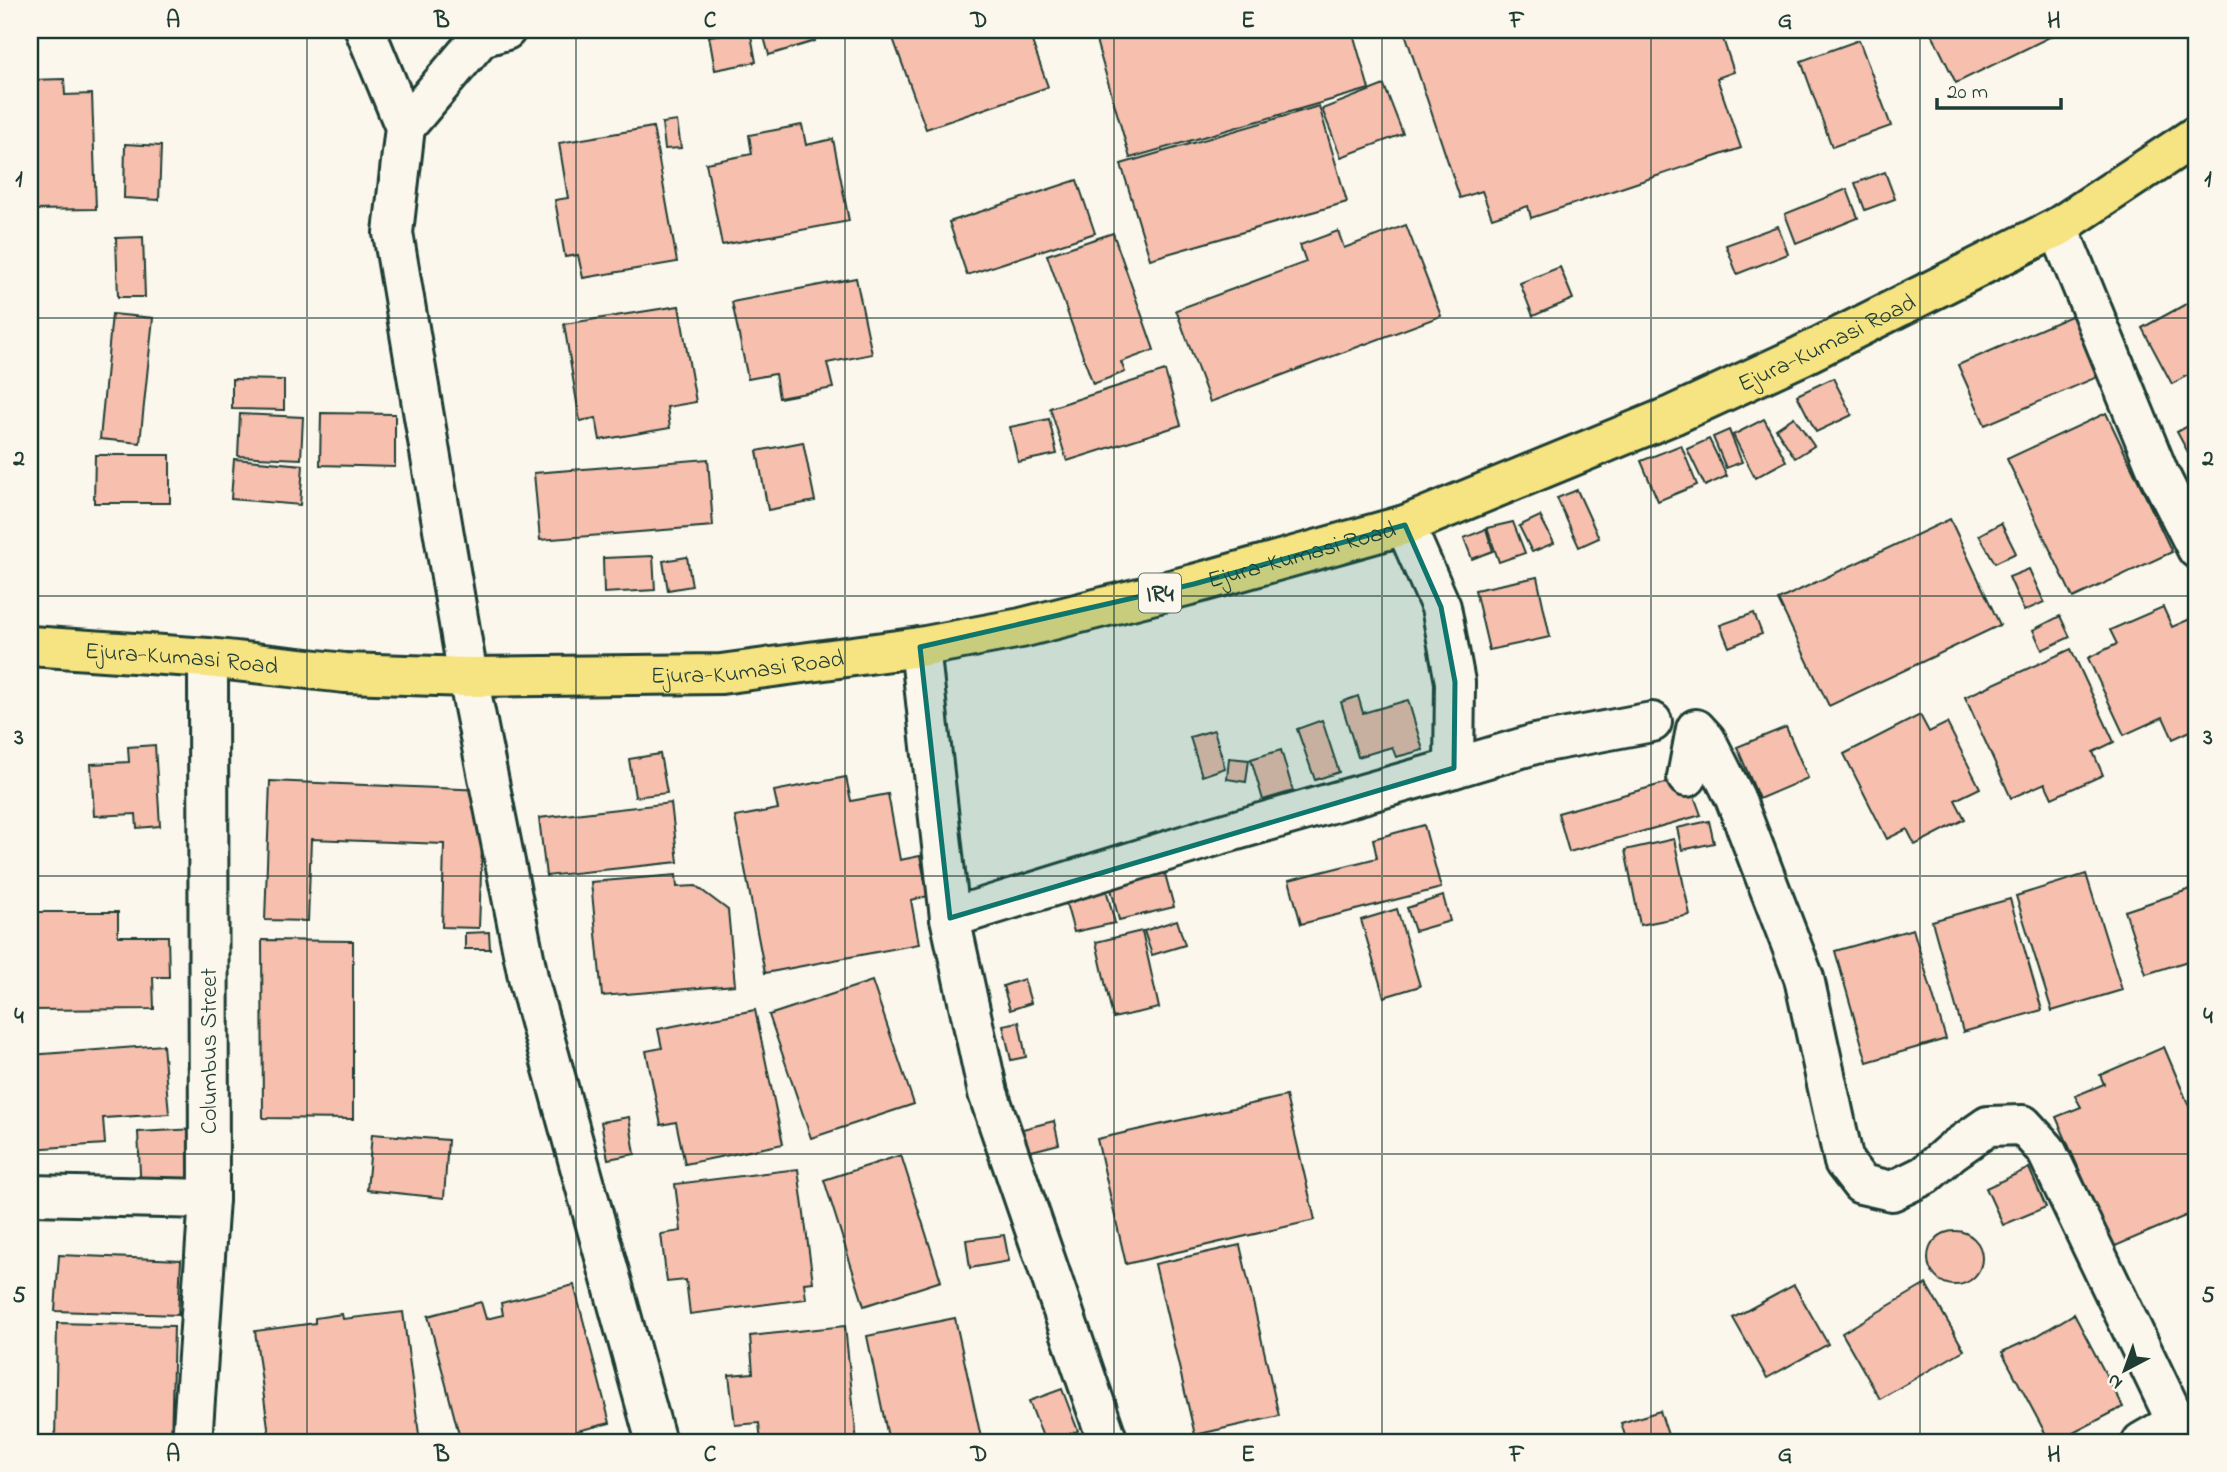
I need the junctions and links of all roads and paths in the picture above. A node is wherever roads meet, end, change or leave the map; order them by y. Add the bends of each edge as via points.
1 (365, 30) edge
2 (488, 32) edge
3 (405, 127) junction
4 (2197, 135) edge
5 (2059, 226) junction
6 (1405, 525) junction
7 (2197, 550) edge
8 (30, 646) edge
9 (920, 647) junction
10 (208, 658) junction
11 (468, 677) junction
12 (1652, 722) dead end
13 (1454, 768) junction
14 (1687, 777) dead end
15 (950, 918) junction
16 (30, 1195) edge
17 (209, 1199) junction
18 (2180, 1433) edge
19 (192, 1442) edge
20 (656, 1442) edge
21 (1108, 1442) edge
22 (2143, 1442) edge

1 - 3 street
2 - 3 street
3 - 11 street via 393,233
4 - 5 main road, Ejura-Kumasi Road / IR4
5 - 6 main road, Ejura-Kumasi Road / IR4 via 1720,394
5 - 7 street via 2159,474
6 - 9 main road, Ejura-Kumasi Road / IR4 via 1035,625
6 - 13 street via 1441,607 1455,682
8 - 10 main road, Ejura-Kumasi Road / IR4
9 - 11 main road, Ejura-Kumasi Road / IR4 via 721,674
9 - 15 street
10 - 11 main road, Ejura-Kumasi Road / IR4 via 345,673
10 - 17 street, Columbus Street
11 - 20 street via 529,982
12 - 13 street via 1535,744
13 - 15 street
14 - 18 street via 1696,729 1735,797 1804,978 1844,1162 1861,1184 1892,1191 1924,1175 1988,1126 2022,1125 2046,1150
15 - 21 street via 988,1093
16 - 17 street
17 - 19 street, Columbus Street
18 - 22 street

